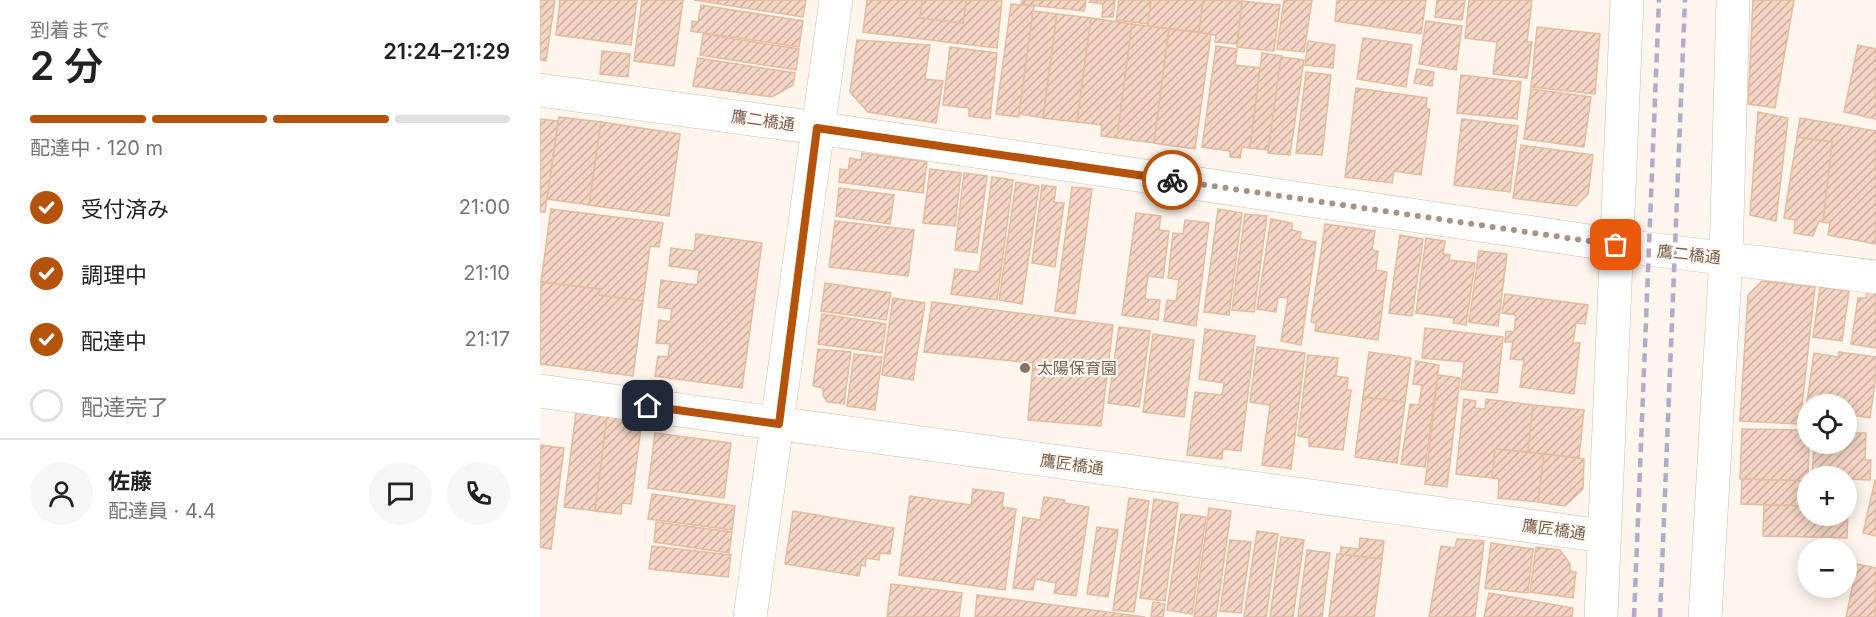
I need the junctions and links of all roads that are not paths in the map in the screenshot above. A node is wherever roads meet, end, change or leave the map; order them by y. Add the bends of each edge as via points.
1 (836, 0) edge
2 (1628, 0) edge
3 (1733, 0) edge
4 (540, 90) edge
5 (817, 128) junction
6 (1616, 245) junction
7 (1726, 258) junction
8 (1876, 277) edge
9 (540, 391) edge
10 (779, 424) junction
11 (1604, 536) junction
12 (750, 617) edge
13 (1601, 617) edge
14 (1705, 617) edge

1 - 5 street
2 - 6 street
3 - 7 street
4 - 5 street, 鷹二橋通
5 - 6 street, 鷹二橋通
5 - 10 street
6 - 7 street, 鷹二橋通
6 - 11 street
7 - 8 street, 鷹二橋通
7 - 14 street
9 - 10 street, 鷹匠橋通
10 - 11 street, 鷹匠橋通
10 - 12 street
11 - 13 street

